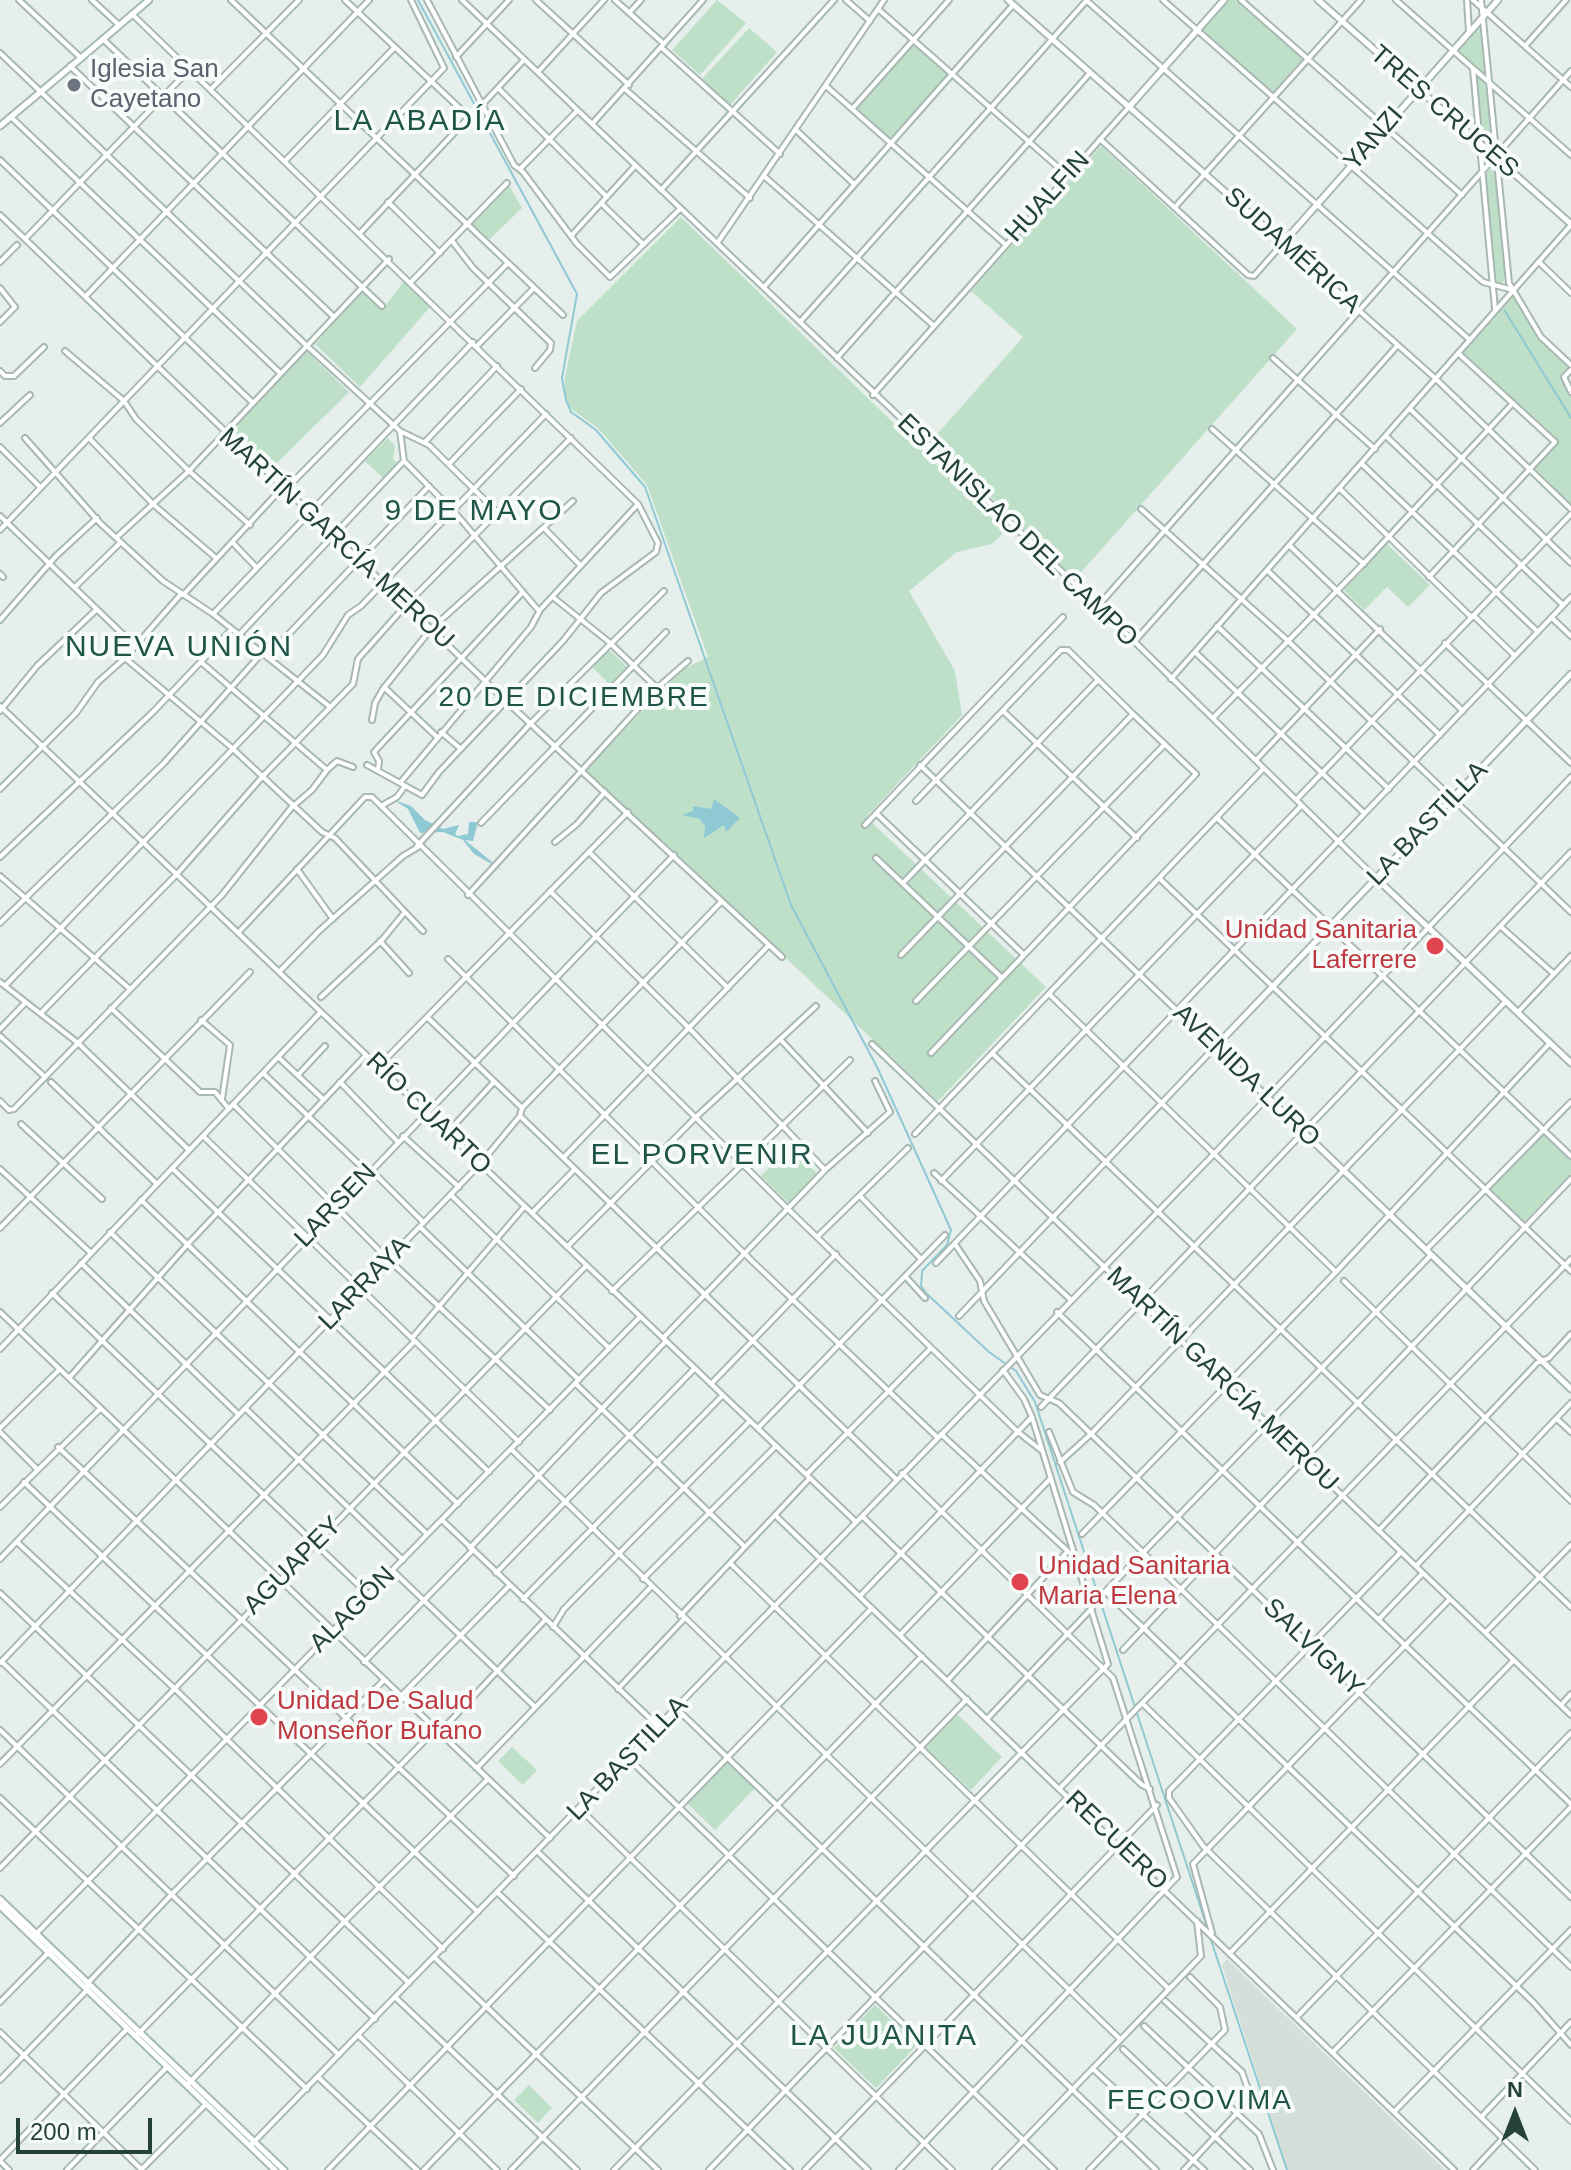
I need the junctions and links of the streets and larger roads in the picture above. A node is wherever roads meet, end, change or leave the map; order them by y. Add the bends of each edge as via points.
1 (19, 0) edge
2 (92, 0) edge
3 (149, 0) edge
4 (231, 0) edge
5 (299, 0) edge
6 (345, 0) edge
7 (369, 0) edge
8 (411, 0) edge
9 (427, 0) edge
10 (462, 0) edge
11 (509, 0) edge
12 (536, 0) edge
13 (604, 0) edge
14 (615, 0) edge
15 (641, 0) edge
16 (703, 0) edge
17 (834, 0) edge
18 (846, 0) edge
19 (884, 0) edge
20 (949, 0) edge
21 (1008, 0) edge
22 (1086, 0) edge
23 (1163, 0) edge
24 (1224, 0) edge
25 (1241, 0) edge
26 (1318, 0) edge
27 (1361, 0) edge
28 (1396, 0) edge
29 (1467, 0) edge
30 (1473, 0) edge
31 (1481, 0) edge
32 (1498, 0) edge
33 (1566, 0) edge
34 (1013, 5) junction
35 (878, 9) junction
36 (357, 12) junction
37 (1484, 12) junction
38 (629, 13) junction
39 (132, 14) junction
40 (870, 21) junction
41 (1342, 21) junction
42 (487, 24) junction
43 (119, 25) junction
44 (1197, 30) junction
45 (1469, 32) junction
46 (267, 34) junction
47 (574, 34) junction
48 (103, 39) junction
49 (1051, 39) junction
50 (913, 40) junction
51 (663, 46) junction
52 (1525, 46) junction
53 (395, 47) junction
54 (1452, 51) junction
55 (0, 53) edge
56 (456, 57) junction
57 (81, 58) junction
58 (523, 60) junction
59 (1308, 60) junction
60 (70, 66) junction
61 (1163, 68) junction
62 (190, 69) junction
63 (304, 69) junction
64 (1473, 69) junction
65 (1571, 71) edge
66 (538, 73) junction
67 (1090, 73) junction
68 (953, 75) junction
69 (1563, 80) junction
70 (432, 82) junction
71 (1490, 85) junction
72 (826, 86) junction
73 (627, 87) junction
74 (1571, 87) edge
75 (498, 88) junction
76 (211, 89) junction
77 (1418, 89) junction
78 (40, 91) junction
79 (162, 98) junction
80 (1274, 98) junction
81 (341, 103) junction
82 (481, 106) junction
83 (1129, 107) junction
84 (853, 108) junction
85 (991, 108) junction
86 (577, 111) junction
87 (732, 113) junction
88 (11, 117) junction
89 (1529, 118) junction
90 (592, 124) junction
91 (135, 125) junction
92 (248, 125) junction
93 (0, 126) edge
94 (1385, 127) junction
95 (796, 130) junction
96 (1240, 137) junction
97 (379, 139) junction
98 (550, 139) junction
99 (1100, 139) junction
100 (1030, 142) junction
101 (1479, 142) junction
102 (891, 144) junction
103 (696, 153) junction
104 (107, 154) junction
105 (221, 154) junction
106 (780, 154) junction
107 (1571, 155) edge
108 (1496, 157) junction
109 (0, 160) edge
110 (286, 160) junction
111 (635, 166) junction
112 (1351, 166) junction
113 (520, 169) junction
114 (1482, 173) junction
115 (414, 174) junction
116 (1067, 175) junction
117 (1207, 175) junction
118 (765, 177) junction
119 (929, 177) junction
120 (79, 183) junction
121 (194, 183) junction
122 (507, 183) dead end
123 (854, 184) junction
124 (661, 190) junction
125 (1462, 195) junction
126 (323, 196) junction
127 (607, 197) junction
128 (750, 198) junction
129 (388, 202) junction
130 (601, 203) junction
131 (1317, 204) junction
132 (1176, 206) junction
133 (680, 209) junction
134 (52, 211) junction
135 (167, 211) junction
136 (967, 211) junction
137 (0, 215) edge
138 (1571, 224) edge
139 (296, 225) junction
140 (469, 225) junction
141 (819, 225) junction
142 (361, 232) junction
143 (1428, 234) junction
144 (571, 236) junction
145 (25, 239) junction
146 (139, 240) junction
147 (452, 241) junction
148 (718, 243) junction
149 (1283, 243) junction
150 (643, 244) junction
151 (17, 245) dead end
152 (1006, 245) junction
153 (268, 253) junction
154 (440, 253) junction
155 (857, 258) junction
156 (389, 259) junction
157 (0, 262) edge
158 (1539, 262) junction
159 (507, 264) junction
160 (112, 268) junction
161 (1394, 272) junction
162 (412, 281) junction
163 (240, 282) junction
164 (488, 284) junction
165 (1493, 286) junction
166 (764, 287) junction
167 (0, 288) edge
168 (362, 288) junction
169 (535, 288) junction
170 (1514, 291) junction
171 (896, 292) junction
172 (1571, 293) edge
173 (86, 296) junction
174 (382, 306) dead end
175 (513, 308) junction
176 (214, 309) junction
177 (1359, 311) junction
178 (1495, 311) junction
179 (563, 315) dead end
180 (334, 317) junction
181 (450, 319) junction
182 (0, 322) edge
183 (800, 322) junction
184 (934, 326) junction
185 (186, 339) junction
186 (1470, 340) junction
187 (475, 344) junction
188 (307, 346) junction
189 (1397, 346) junction
190 (44, 347) dead end
191 (65, 351) dead end
192 (1458, 353) junction
193 (1273, 358) dead end
194 (837, 359) junction
195 (497, 366) junction
196 (158, 368) junction
197 (535, 368) dead end
198 (1571, 368) edge
199 (0, 371) edge
200 (280, 373) junction
201 (1436, 379) junction
202 (1298, 381) junction
203 (521, 389) junction
204 (1571, 392) edge
205 (30, 395) dead end
206 (873, 395) junction
207 (124, 401) junction
208 (370, 401) junction
209 (252, 403) junction
210 (1513, 403) junction
211 (1410, 409) junction
212 (546, 414) junction
213 (1337, 414) junction
214 (0, 423) edge
215 (395, 425) junction
216 (1212, 429) dead end
217 (1488, 429) junction
218 (400, 431) junction
219 (224, 433) junction
220 (1386, 436) junction
221 (25, 438) dead end
222 (89, 438) junction
223 (571, 438) junction
224 (425, 442) junction
225 (0, 447) edge
226 (1236, 449) junction
227 (1375, 449) junction
228 (1461, 458) junction
229 (404, 461) junction
230 (449, 464) junction
231 (1362, 464) junction
232 (55, 470) junction
233 (1530, 470) junction
234 (189, 471) junction
235 (1275, 483) junction
236 (1436, 484) junction
237 (39, 486) junction
238 (429, 486) junction
239 (472, 487) junction
240 (284, 488) junction
241 (1340, 489) junction
242 (1504, 499) junction
243 (573, 501) dead end
244 (638, 504) junction
245 (154, 505) junction
246 (453, 509) junction
247 (1141, 509) dead end
248 (1411, 511) junction
249 (311, 512) junction
250 (1571, 512) edge
251 (498, 513) junction
252 (0, 516) edge
253 (1314, 517) junction
254 (97, 518) junction
255 (7, 522) junction
256 (250, 525) junction
257 (1479, 525) junction
258 (544, 528) junction
259 (0, 530) edge
260 (1164, 530) junction
261 (336, 536) junction
262 (475, 537) junction
263 (1388, 538) junction
264 (1545, 539) junction
265 (119, 540) junction
266 (233, 543) junction
267 (1289, 545) junction
268 (1454, 551) junction
269 (216, 558) junction
270 (359, 558) junction
271 (51, 562) junction
272 (1571, 563) edge
273 (1364, 564) junction
274 (1203, 565) junction
275 (1521, 565) junction
276 (581, 566) junction
277 (256, 567) junction
278 (500, 567) junction
279 (1267, 570) junction
280 (1429, 577) junction
281 (383, 582) junction
282 (76, 586) junction
283 (1337, 590) junction
284 (664, 591) dead end
285 (1495, 591) junction
286 (522, 593) junction
287 (182, 594) junction
288 (1571, 597) edge
289 (554, 598) junction
290 (1242, 599) junction
291 (406, 605) junction
292 (1563, 605) junction
293 (1098, 606) junction
294 (96, 610) junction
295 (539, 611) junction
296 (213, 614) junction
297 (1313, 614) junction
298 (1471, 616) junction
299 (1063, 617) dead end
300 (1552, 617) junction
301 (579, 619) junction
302 (0, 620) edge
303 (1217, 626) junction
304 (431, 629) junction
305 (1380, 629) junction
306 (231, 630) junction
307 (666, 632) dead end
308 (1538, 632) junction
309 (239, 635) junction
310 (1571, 636) edge
311 (1287, 640) junction
312 (609, 642) junction
313 (1134, 642) junction
314 (1445, 643) junction
315 (134, 645) junction
316 (1195, 652) junction
317 (1355, 654) junction
318 (264, 655) junction
319 (1515, 656) junction
320 (461, 657) junction
321 (125, 658) junction
322 (201, 661) junction
323 (688, 661) dead end
324 (632, 665) junction
325 (1261, 668) junction
326 (1421, 669) junction
327 (1571, 674) edge
328 (484, 679) junction
329 (1171, 679) junction
330 (297, 680) junction
331 (1098, 680) junction
332 (1329, 682) junction
333 (1488, 684) junction
334 (230, 687) junction
335 (384, 687) junction
336 (657, 688) junction
337 (1238, 692) junction
338 (1397, 695) junction
339 (167, 696) junction
340 (506, 701) junction
341 (329, 706) junction
342 (1, 708) edge
343 (1304, 708) junction
344 (1003, 711) junction
345 (1463, 711) junction
346 (410, 712) junction
347 (1133, 714) junction
348 (264, 715) junction
349 (1213, 718) junction
350 (372, 720) dead end
351 (1526, 720) junction
352 (199, 721) junction
353 (1371, 722) junction
354 (531, 723) junction
355 (1280, 733) junction
356 (438, 734) junction
357 (1440, 735) junction
358 (296, 743) junction
359 (1037, 743) junction
360 (1165, 744) junction
361 (44, 745) junction
362 (556, 747) junction
363 (232, 748) junction
364 (1346, 748) junction
365 (461, 749) junction
366 (1256, 760) junction
367 (1571, 763) edge
368 (1413, 764) junction
369 (367, 765) dead end
370 (920, 765) junction
371 (353, 767) dead end
372 (1263, 769) junction
373 (327, 770) junction
374 (378, 771) junction
375 (581, 771) junction
376 (1322, 773) junction
377 (263, 776) junction
378 (1072, 776) junction
379 (1571, 777) edge
380 (936, 780) junction
381 (80, 781) junction
382 (402, 784) junction
383 (0, 789) edge
384 (1389, 789) junction
385 (605, 792) junction
386 (1451, 799) junction
387 (1296, 800) junction
388 (916, 801) dead end
389 (295, 804) junction
390 (381, 806) junction
391 (1301, 806) junction
392 (1104, 807) junction
393 (628, 812) junction
394 (971, 812) junction
395 (876, 813) junction
396 (114, 814) junction
397 (1364, 814) junction
398 (1217, 818) junction
399 (481, 823) dead end
400 (865, 825) dead end
401 (328, 834) junction
402 (1137, 838) junction
403 (142, 842) junction
404 (555, 842) dead end
405 (1339, 842) junction
406 (418, 846) junction
407 (1005, 846) junction
408 (1503, 848) junction
409 (589, 852) junction
410 (1571, 852) edge
411 (674, 855) junction
412 (1254, 855) junction
413 (0, 857) edge
414 (876, 858) dead end
415 (926, 859) junction
416 (297, 869) junction
417 (177, 874) junction
418 (0, 876) edge
419 (1038, 877) junction
420 (1159, 878) junction
421 (1376, 878) junction
422 (377, 881) junction
423 (903, 883) junction
424 (1541, 884) junction
425 (550, 891) junction
426 (961, 892) junction
427 (1291, 892) junction
428 (468, 895) junction
429 (634, 896) junction
430 (24, 898) junction
431 (722, 901) junction
432 (210, 907) junction
433 (1070, 907) junction
434 (405, 912) junction
435 (1571, 912) edge
436 (1196, 915) junction
437 (938, 917) junction
438 (333, 919) junction
439 (0, 923) edge
440 (993, 923) junction
441 (1500, 926) junction
442 (1329, 927) junction
443 (1429, 927) junction
444 (60, 929) junction
445 (423, 931) dead end
446 (238, 933) junction
447 (508, 935) junction
448 (597, 936) junction
449 (1102, 938) junction
450 (380, 941) junction
451 (682, 941) junction
452 (769, 945) junction
453 (969, 947) junction
454 (1235, 952) junction
455 (901, 955) dead end
456 (1024, 955) junction
457 (1571, 956) edge
458 (782, 957) dead end
459 (95, 958) junction
460 (448, 959) dead end
461 (1465, 962) junction
462 (250, 972) dead end
463 (279, 972) junction
464 (409, 973) dead end
465 (1554, 974) junction
466 (1140, 975) junction
467 (465, 976) junction
468 (1382, 977) junction
469 (1002, 978) junction
470 (555, 979) junction
471 (643, 983) junction
472 (2, 984) edge
473 (728, 988) junction
474 (1273, 988) junction
475 (130, 989) junction
476 (1049, 994) junction
477 (321, 997) dead end
478 (916, 1001) dead end
479 (1506, 1001) junction
480 (25, 1003) junction
481 (816, 1006) dead end
482 (111, 1008) junction
483 (1178, 1010) junction
484 (1419, 1012) junction
485 (1518, 1012) junction
486 (41, 1013) junction
487 (320, 1013) junction
488 (427, 1017) junction
489 (201, 1020) junction
490 (511, 1022) junction
491 (601, 1024) junction
492 (689, 1028) junction
493 (0, 1029) edge
494 (1087, 1031) junction
495 (0, 1036) edge
496 (1324, 1037) junction
497 (780, 1039) junction
498 (78, 1043) junction
499 (1550, 1043) junction
500 (872, 1044) dead end
501 (325, 1046) dead end
502 (1215, 1047) junction
503 (1459, 1050) junction
504 (931, 1053) dead end
505 (992, 1053) junction
506 (366, 1055) junction
507 (165, 1056) junction
508 (278, 1056) junction
509 (850, 1060) dead end
510 (473, 1061) junction
511 (1570, 1061) edge
512 (378, 1067) junction
513 (1124, 1068) junction
514 (558, 1070) junction
515 (648, 1072) junction
516 (1362, 1072) junction
517 (263, 1073) junction
518 (298, 1075) junction
519 (44, 1076) junction
520 (737, 1077) junction
521 (495, 1081) junction
522 (875, 1081) dead end
523 (51, 1082) dead end
524 (340, 1082) junction
525 (822, 1086) junction
526 (1031, 1090) junction
527 (1503, 1092) junction
528 (131, 1093) junction
529 (1267, 1097) junction
530 (323, 1099) junction
531 (222, 1100) junction
532 (0, 1101) edge
533 (1571, 1102) edge
534 (233, 1104) junction
535 (1160, 1104) junction
536 (522, 1108) junction
537 (229, 1109) junction
538 (939, 1109) junction
539 (1403, 1110) junction
540 (426, 1112) junction
541 (520, 1116) junction
542 (604, 1116) junction
543 (306, 1117) junction
544 (695, 1118) junction
545 (21, 1124) dead end
546 (780, 1125) junction
547 (1068, 1125) junction
548 (96, 1128) junction
549 (1544, 1130) junction
550 (447, 1133) junction
551 (868, 1133) junction
552 (1304, 1133) junction
553 (915, 1134) dead end
554 (203, 1136) junction
555 (403, 1136) junction
556 (398, 1142) junction
557 (977, 1146) junction
558 (277, 1148) junction
559 (908, 1148) dead end
560 (189, 1150) junction
561 (1447, 1152) junction
562 (1213, 1155) junction
563 (565, 1156) junction
564 (1571, 1156) edge
565 (651, 1160) junction
566 (1106, 1161) junction
567 (741, 1162) junction
568 (63, 1163) junction
569 (480, 1164) junction
570 (172, 1168) junction
571 (576, 1168) junction
572 (0, 1169) edge
573 (825, 1170) junction
574 (369, 1171) junction
575 (1344, 1171) junction
576 (934, 1173) dead end
577 (249, 1179) junction
578 (1571, 1179) edge
579 (941, 1181) junction
580 (1015, 1181) junction
581 (157, 1184) junction
582 (459, 1187) junction
583 (1486, 1189) junction
584 (1250, 1190) junction
585 (451, 1195) junction
586 (860, 1196) junction
587 (30, 1198) junction
588 (102, 1199) dead end
589 (141, 1200) junction
590 (611, 1203) junction
591 (337, 1205) junction
592 (525, 1206) junction
593 (697, 1207) junction
594 (789, 1210) junction
595 (1158, 1211) junction
596 (218, 1212) junction
597 (532, 1213) junction
598 (1389, 1214) junction
599 (980, 1217) junction
600 (1053, 1217) junction
601 (422, 1224) junction
602 (1525, 1227) junction
603 (0, 1228) edge
604 (1289, 1228) junction
605 (110, 1232) junction
606 (945, 1235) dead end
607 (817, 1237) junction
608 (306, 1238) junction
609 (496, 1239) junction
610 (955, 1244) junction
611 (187, 1245) junction
612 (1194, 1246) junction
613 (567, 1247) junction
614 (655, 1247) junction
615 (1020, 1252) junction
616 (1429, 1252) junction
617 (91, 1253) junction
618 (745, 1254) junction
619 (836, 1254) junction
620 (388, 1259) junction
621 (921, 1259) junction
622 (1571, 1259) edge
623 (81, 1263) junction
624 (936, 1263) dead end
625 (587, 1265) junction
626 (1565, 1265) junction
627 (1104, 1267) junction
628 (276, 1269) junction
629 (1571, 1271) edge
630 (467, 1272) junction
631 (1336, 1272) junction
632 (905, 1276) junction
633 (158, 1279) junction
634 (1344, 1281) dead end
635 (1235, 1286) junction
636 (360, 1289) junction
637 (1468, 1289) junction
638 (983, 1290) junction
639 (612, 1291) junction
640 (52, 1293) junction
641 (705, 1294) junction
642 (555, 1296) junction
643 (925, 1298) dead end
644 (1070, 1299) junction
645 (245, 1300) junction
646 (792, 1300) junction
647 (882, 1300) junction
648 (1141, 1303) junction
649 (439, 1305) junction
650 (128, 1309) junction
651 (1376, 1311) junction
652 (0, 1312) edge
653 (1057, 1312) junction
654 (959, 1316) dead end
655 (640, 1317) junction
656 (330, 1320) junction
657 (1506, 1326) junction
658 (525, 1327) junction
659 (19, 1329) junction
660 (1281, 1330) junction
661 (215, 1332) junction
662 (1571, 1334) edge
663 (101, 1340) junction
664 (414, 1340) junction
665 (664, 1340) junction
666 (753, 1340) junction
667 (1180, 1341) junction
668 (840, 1345) junction
669 (1413, 1346) junction
670 (609, 1348) junction
671 (931, 1348) junction
672 (0, 1349) edge
673 (1097, 1349) junction
674 (300, 1352) junction
675 (1016, 1354) junction
676 (495, 1358) junction
677 (1543, 1361) junction
678 (185, 1363) junction
679 (695, 1368) junction
680 (1323, 1368) junction
681 (60, 1369) junction
682 (1003, 1370) junction
683 (386, 1373) junction
684 (69, 1378) junction
685 (1451, 1381) junction
686 (270, 1382) junction
687 (578, 1382) junction
688 (711, 1384) junction
689 (800, 1385) junction
690 (1137, 1386) junction
691 (1228, 1386) junction
692 (464, 1389) junction
693 (1571, 1389) edge
694 (889, 1390) junction
695 (157, 1393) junction
696 (979, 1394) junction
697 (723, 1395) junction
698 (1050, 1399) junction
699 (1359, 1403) junction
700 (1571, 1403) edge
701 (356, 1404) junction
702 (1041, 1407) dead end
703 (245, 1408) junction
704 (100, 1409) junction
705 (602, 1409) junction
706 (550, 1410) junction
707 (238, 1415) junction
708 (1032, 1417) junction
709 (1488, 1417) junction
710 (1557, 1419) junction
711 (434, 1420) junction
712 (750, 1421) junction
713 (1269, 1424) junction
714 (758, 1428) junction
715 (0, 1430) edge
716 (123, 1430) junction
717 (1018, 1432) junction
718 (1049, 1432) dead end
719 (1184, 1432) junction
720 (1571, 1432) edge
721 (848, 1433) junction
722 (1091, 1434) junction
723 (629, 1435) junction
724 (939, 1435) junction
725 (324, 1436) junction
726 (1396, 1439) junction
727 (519, 1442) junction
728 (211, 1445) junction
729 (776, 1446) junction
730 (58, 1447) junction
731 (512, 1450) junction
732 (1041, 1450) junction
733 (403, 1452) junction
734 (1524, 1453) junction
735 (299, 1459) junction
736 (1305, 1460) junction
737 (656, 1462) junction
738 (1060, 1462) junction
739 (37, 1469) junction
740 (981, 1470) junction
741 (84, 1471) junction
742 (1224, 1471) junction
743 (489, 1472) junction
744 (902, 1473) junction
745 (1433, 1474) junction
746 (538, 1476) junction
747 (808, 1476) junction
748 (896, 1479) junction
749 (1050, 1479) junction
750 (1138, 1479) junction
751 (176, 1481) junction
752 (24, 1482) junction
753 (374, 1482) junction
754 (684, 1488) junction
755 (264, 1495) junction
756 (1342, 1495) junction
757 (1571, 1501) edge
758 (565, 1502) junction
759 (458, 1504) junction
760 (1260, 1506) junction
761 (0, 1507) edge
762 (51, 1507) junction
763 (350, 1508) junction
764 (1020, 1508) junction
765 (1470, 1510) junction
766 (941, 1511) junction
767 (710, 1512) junction
768 (775, 1515) junction
769 (862, 1516) junction
770 (1103, 1516) junction
771 (1178, 1518) junction
772 (138, 1520) junction
773 (442, 1520) junction
774 (856, 1521) junction
775 (593, 1529) junction
776 (1379, 1530) junction
777 (227, 1531) junction
778 (428, 1534) junction
779 (1082, 1534) dead end
780 (17, 1542) junction
781 (1297, 1542) junction
782 (316, 1543) junction
783 (1571, 1545) edge
784 (745, 1547) junction
785 (981, 1549) junction
786 (471, 1550) junction
787 (1069, 1550) junction
788 (1401, 1552) junction
789 (900, 1553) junction
790 (1143, 1554) junction
791 (1215, 1554) junction
792 (618, 1555) junction
793 (1, 1556) edge
794 (104, 1556) junction
795 (822, 1558) junction
796 (403, 1560) junction
797 (730, 1563) junction
798 (1416, 1566) junction
799 (191, 1570) junction
800 (392, 1570) junction
801 (496, 1573) junction
802 (1423, 1573) junction
803 (1540, 1577) junction
804 (643, 1579) junction
805 (278, 1581) junction
806 (509, 1586) junction
807 (650, 1587) junction
808 (1252, 1589) junction
809 (70, 1590) junction
810 (1179, 1590) junction
811 (941, 1592) junction
812 (0, 1593) edge
813 (368, 1594) junction
814 (1027, 1594) junction
815 (860, 1596) junction
816 (1357, 1598) junction
817 (522, 1599) junction
818 (1450, 1599) junction
819 (424, 1600) junction
820 (156, 1605) junction
821 (1571, 1607) edge
822 (773, 1608) junction
823 (872, 1608) junction
824 (1092, 1608) junction
825 (682, 1618) junction
826 (241, 1619) junction
827 (1379, 1619) junction
828 (545, 1620) junction
829 (1217, 1626) junction
830 (36, 1627) junction
831 (553, 1627) junction
832 (1144, 1627) junction
833 (332, 1631) junction
834 (1486, 1632) junction
835 (1068, 1633) junction
836 (900, 1635) junction
837 (461, 1637) junction
838 (988, 1637) junction
839 (122, 1640) junction
840 (1311, 1645) junction
841 (1406, 1646) junction
842 (1123, 1650) dead end
843 (207, 1654) junction
844 (584, 1656) junction
845 (922, 1656) junction
846 (823, 1657) junction
847 (725, 1660) junction
848 (1514, 1660) junction
849 (0, 1662) edge
850 (364, 1662) junction
851 (1181, 1663) junction
852 (1104, 1668) junction
853 (294, 1669) junction
854 (497, 1672) junction
855 (87, 1675) junction
856 (1028, 1675) junction
857 (384, 1680) junction
858 (948, 1680) junction
859 (1275, 1682) junction
860 (174, 1688) junction
861 (618, 1689) junction
862 (1360, 1693) junction
863 (1571, 1694) edge
864 (401, 1696) junction
865 (967, 1699) junction
866 (1142, 1703) junction
867 (260, 1704) junction
868 (874, 1704) junction
869 (1561, 1705) junction
870 (1469, 1706) junction
871 (535, 1707) junction
872 (775, 1708) junction
873 (677, 1709) junction
874 (54, 1710) junction
875 (1064, 1710) junction
876 (1571, 1715) edge
877 (1127, 1717) junction
878 (988, 1718) junction
879 (345, 1719) junction
880 (1239, 1719) junction
881 (139, 1724) junction
882 (658, 1726) junction
883 (1324, 1729) junction
884 (0, 1730) edge
885 (437, 1732) junction
886 (1571, 1733) edge
887 (226, 1740) junction
888 (17, 1746) junction
889 (1101, 1746) junction
890 (918, 1748) junction
891 (1021, 1751) junction
892 (311, 1753) junction
893 (826, 1754) junction
894 (1423, 1754) junction
895 (727, 1757) junction
896 (628, 1758) junction
897 (104, 1759) junction
898 (1199, 1761) junction
899 (0, 1764) edge
900 (1288, 1766) junction
901 (398, 1768) junction
902 (477, 1768) junction
903 (1535, 1770) junction
904 (192, 1775) junction
905 (488, 1779) junction
906 (1061, 1787) junction
907 (275, 1788) junction
908 (1151, 1789) junction
909 (1387, 1791) junction
910 (70, 1795) junction
911 (1068, 1796) junction
912 (870, 1797) junction
913 (0, 1798) edge
914 (973, 1799) junction
915 (363, 1803) junction
916 (777, 1804) junction
917 (1157, 1805) junction
918 (1571, 1806) edge
919 (678, 1807) junction
920 (579, 1808) junction
921 (1248, 1808) junction
922 (156, 1810) junction
923 (451, 1818) junction
924 (1489, 1818) junction
925 (241, 1823) junction
926 (1351, 1827) junction
927 (34, 1831) junction
928 (327, 1838) junction
929 (551, 1839) junction
930 (1119, 1845) junction
931 (122, 1846) junction
932 (1021, 1846) junction
933 (822, 1848) junction
934 (924, 1850) junction
935 (1207, 1851) junction
936 (413, 1852) junction
937 (538, 1852) junction
938 (1526, 1853) junction
939 (1453, 1854) junction
940 (729, 1855) junction
941 (629, 1858) junction
942 (207, 1859) junction
943 (0, 1868) edge
944 (1311, 1869) junction
945 (293, 1873) junction
946 (514, 1876) junction
947 (88, 1881) junction
948 (378, 1887) junction
949 (1490, 1890) junction
950 (1168, 1891) junction
951 (1418, 1891) junction
952 (498, 1893) junction
953 (172, 1894) junction
954 (1070, 1895) junction
955 (973, 1897) junction
956 (1571, 1897) edge
957 (773, 1898) junction
958 (0, 1899) edge
959 (589, 1900) junction
960 (876, 1900) junction
961 (0, 1906) edge
962 (679, 1906) junction
963 (258, 1908) junction
964 (1271, 1911) junction
965 (478, 1912) junction
966 (1197, 1921) junction
967 (344, 1922) junction
968 (1455, 1927) junction
969 (138, 1930) junction
970 (1571, 1930) edge
971 (1378, 1933) junction
972 (1212, 1935) junction
973 (34, 1936) junction
974 (551, 1940) junction
975 (1118, 1942) junction
976 (224, 1944) junction
977 (1022, 1945) junction
978 (639, 1947) junction
979 (925, 1947) junction
980 (443, 1949) junction
981 (724, 1949) junction
982 (1552, 1949) junction
983 (51, 1951) junction
984 (827, 1951) junction
985 (1230, 1953) junction
986 (310, 1956) junction
987 (435, 1958) junction
988 (1571, 1967) edge
989 (1414, 1968) junction
990 (1337, 1974) junction
991 (1190, 1977) dead end
992 (190, 1980) junction
993 (410, 1983) junction
994 (88, 1986) junction
995 (1517, 1986) junction
996 (600, 1988) junction
997 (1169, 1989) junction
998 (1071, 1991) junction
999 (275, 1992) junction
1000 (683, 1992) junction
1001 (974, 1995) junction
1002 (396, 1998) junction
1003 (876, 1998) junction
1004 (778, 2001) junction
1005 (1165, 2001) dead end
1006 (0, 2002) edge
1007 (487, 2006) junction
1008 (1374, 2010) junction
1009 (1297, 2017) junction
1010 (375, 2019) junction
1011 (1571, 2022) edge
1012 (130, 2026) junction
1013 (1144, 2026) dead end
1014 (1476, 2027) junction
1015 (241, 2028) junction
1016 (0, 2032) edge
1017 (645, 2032) junction
1018 (138, 2034) junction
1019 (1559, 2034) junction
1020 (358, 2035) junction
1021 (1120, 2039) junction
1022 (1022, 2041) junction
1023 (1212, 2043) junction
1024 (737, 2044) junction
1025 (1571, 2045) edge
1026 (926, 2046) junction
1027 (448, 2047) junction
1028 (827, 2048) junction
1029 (1123, 2049) dead end
1030 (1333, 2052) junction
1031 (536, 2053) junction
1032 (24, 2055) junction
1033 (339, 2055) junction
1034 (170, 2064) junction
1035 (1189, 2067) junction
1036 (1093, 2069) junction
1037 (1435, 2070) junction
1038 (1522, 2074) junction
1039 (318, 2077) junction
1040 (0, 2080) edge
1041 (699, 2082) junction
1042 (189, 2083) junction
1043 (409, 2087) junction
1044 (307, 2089) junction
1045 (1073, 2090) junction
1046 (1167, 2090) junction
1047 (787, 2091) junction
1048 (973, 2092) junction
1049 (498, 2093) junction
1050 (65, 2094) junction
1051 (582, 2096) junction
1052 (877, 2097) junction
1053 (209, 2102) junction
1054 (1394, 2112) junction
1055 (1144, 2113) junction
1056 (1239, 2113) junction
1057 (1482, 2116) junction
1058 (1571, 2121) edge
1059 (371, 2127) junction
1060 (748, 2130) junction
1061 (104, 2132) junction
1062 (458, 2134) junction
1063 (1122, 2136) junction
1064 (541, 2137) junction
1065 (1217, 2137) junction
1066 (836, 2139) junction
1067 (1502, 2139) junction
1068 (1023, 2141) junction
1069 (924, 2143) junction
1070 (252, 2144) junction
1071 (636, 2149) junction
1072 (0, 2160) edge
1073 (1194, 2160) junction
1074 (9, 2170) edge
1075 (67, 2170) edge
1076 (142, 2170) edge
1077 (275, 2170) edge
1078 (284, 2170) edge
1079 (328, 2170) edge
1080 (417, 2170) edge
1081 (424, 2170) edge
1082 (497, 2170) edge
1083 (511, 2170) edge
1084 (577, 2170) edge
1085 (614, 2170) edge
1086 (658, 2170) edge
1087 (709, 2170) edge
1088 (790, 2170) edge
1089 (805, 2170) edge
1090 (868, 2170) edge
1091 (899, 2170) edge
1092 (952, 2170) edge
1093 (995, 2170) edge
1094 (1054, 2170) edge
1095 (1089, 2170) edge
1096 (1156, 2170) edge
1097 (1184, 2170) edge
1098 (1204, 2170) edge
1099 (1250, 2170) edge
1100 (1273, 2170) edge
1101 (1454, 2170) edge
1102 (1473, 2170) edge
1103 (1535, 2170) edge

1 - 57 street
2 - 43 street
3 - 39 street
4 - 46 street
5 - 46 street
6 - 36 street
7 - 36 street
8 - 70 street via 444,68
9 - 56 street
10 - 42 street, ESTANISLAO DEL CAMPO
11 - 42 street
12 - 47 street
13 - 47 street
14 - 38 street
15 - 38 street
16 - 51 street
17 - 87 street
18 - 40 street
19 - 35 street
20 - 50 street
21 - 34 street, SUDAMÉRICA
22 - 49 street
22 - 61 street
23 - 44 street
24 - 44 street, HUALFIN
25 - 59 street
26 - 41 street, TRES CRUCES
27 - 41 street
28 - 54 street
29 - 45 street
30 - 37 street
31 - 37 street
32 - 37 street, YANZI
33 - 52 street
34 - 49 street, SUDAMÉRICA
34 - 68 street
35 - 40 street
35 - 50 street
36 - 53 street
36 - 63 street
37 - 45 street, YANZI
37 - 52 street
37 - 71 street
38 - 51 street
39 - 43 street
39 - 62 street
40 - 72 street
41 - 59 street
41 - 77 street, TRES CRUCES
42 - 56 street
42 - 58 street, ESTANISLAO DEL CAMPO
43 - 48 street
44 - 61 street, HUALFIN
44 - 80 street
45 - 54 street, YANZI
46 - 63 street
46 - 76 street
47 - 66 street
47 - 73 street
48 - 57 street
48 - 79 street
49 - 67 street, SUDAMÉRICA
49 - 85 street
50 - 68 street
50 - 84 street
51 - 73 street
51 - 87 street
52 - 69 street
53 - 70 street
53 - 81 street
54 - 64 street
54 - 77 street, YANZI
55 - 78 street
56 - 82 street
57 - 60 street
58 - 66 street, ESTANISLAO DEL CAMPO
58 - 75 street
59 - 80 street
59 - 94 street
60 - 78 street
60 - 91 street
61 - 83 street, HUALFIN
61 - 96 street
62 - 76 street
62 - 79 street
63 - 81 street
63 - 92 street
64 - 71 street
64 - 101 street
65 - 69 street
66 - 86 street, ESTANISLAO DEL CAMPO
67 - 83 street, SUDAMÉRICA
67 - 100 street
68 - 85 street
68 - 102 street
69 - 74 street
69 - 89 street
70 - 97 street
70 - 115 street via 469,117
71 - 89 street
71 - 108 street
72 - 84 street
72 - 95 street
73 - 90 street
73 - 103 street
75 - 82 street
75 - 98 street
76 - 92 street
77 - 94 street, YANZI
77 - 101 street, TRES CRUCES
78 - 88 street
78 - 104 street
79 - 91 street
79 - 105 street
80 - 96 street
80 - 112 street
81 - 97 street
81 - 110 street
82 - 113 street
83 - 99 street, HUALFIN
83 - 117 street, SUDAMÉRICA
84 - 102 street
85 - 100 street
85 - 119 street
86 - 90 street, ESTANISLAO DEL CAMPO
86 - 98 street
87 - 103 street
87 - 106 street
88 - 93 street
88 - 120 street
89 - 107 street
89 - 108 street
90 - 111 street, ESTANISLAO DEL CAMPO
91 - 104 street
91 - 121 street
92 - 105 street
92 - 110 street
94 - 112 street, YANZI
94 - 125 street
95 - 106 street
95 - 123 street
96 - 117 street
96 - 131 street
97 - 115 street
97 - 126 street
98 - 113 street
98 - 127 street
99 - 116 street, HUALFIN
99 - 132 street
100 - 116 street
100 - 136 street
101 - 108 street, TRES CRUCES
101 - 114 street
102 - 119 street
102 - 123 street
103 - 124 street
103 - 128 street
104 - 120 street
104 - 135 street
105 - 121 street
105 - 139 street
106 - 118 street
108 - 114 street
108 - 138 street, TRES CRUCES
108 - 170 street via 1508,279
109 - 134 street
110 - 126 street
111 - 124 street, ESTANISLAO DEL CAMPO
111 - 127 street
112 - 131 street, YANZI
112 - 143 street
113 - 144 street
114 - 125 street
114 - 165 street
115 - 129 street
115 - 140 street
116 - 152 street, HUALFIN
117 - 132 street
117 - 149 street, SUDAMÉRICA
118 - 128 street
118 - 141 street
119 - 136 street
119 - 155 street
120 - 134 street
120 - 146 street
121 - 135 street
121 - 153 street
122 - 140 street
123 - 141 street
124 - 133 street, ESTANISLAO DEL CAMPO
125 - 143 street
126 - 139 street
126 - 142 street
127 - 130 street
128 - 148 street
129 - 142 street
129 - 154 street
130 - 144 street
130 - 150 street
131 - 149 street, YANZI
131 - 161 street
132 - 149 street, YANZI via 1250,277
133 - 148 street, ESTANISLAO DEL CAMPO
133 - 150 street
134 - 145 street
134 - 160 street
135 - 146 street
135 - 163 street
136 - 152 street
136 - 171 street
137 - 145 street, MARTÍN GARCÍA MEROU
138 - 158 street
139 - 153 street
139 - 168 street
140 - 147 street
140 - 159 street
141 - 155 street
141 - 166 street
142 - 156 street
143 - 161 street
143 - 165 street
144 - 150 street via 613,278
145 - 173 street, MARTÍN GARCÍA MEROU
146 - 160 street
146 - 176 street
147 - 154 street
147 - 164 street
148 - 166 street, ESTANISLAO DEL CAMPO
149 - 177 street, SUDAMÉRICA
151 - 157 street
152 - 184 street, HUALFIN
153 - 163 street
153 - 180 street
154 - 162 street
155 - 171 street
155 - 183 street
156 - 162 street
156 - 168 street
158 - 170 street
158 - 172 street
159 - 164 street
159 - 169 street
160 - 173 street
160 - 185 street
161 - 177 street
161 - 186 street
162 - 181 street
163 - 176 street
163 - 188 street
164 - 175 street
164 - 181 street
165 - 170 street
165 - 178 street
166 - 183 street, ESTANISLAO DEL CAMPO
167 - 182 street via 15,307
168 - 174 street
168 - 180 street
169 - 175 street
169 - 179 street
170 - 178 street
170 - 198 street via 1541,337
171 - 184 street
171 - 194 street
173 - 196 street, MARTÍN GARCÍA MEROU
175 - 187 street
175 - 197 street via 552,346
176 - 185 street
176 - 200 street
177 - 189 street, SUDAMÉRICA
177 - 202 street
178 - 186 street
180 - 188 street
181 - 187 street
181 - 208 street
183 - 194 street, ESTANISLAO DEL CAMPO
184 - 206 street, HUALFIN
185 - 196 street
185 - 209 street
186 - 192 street
187 - 195 street
187 - 215 street
188 - 200 street
188 - 208 street
189 - 201 street, SUDAMÉRICA
189 - 213 street
190 - 199 street via 14,376
191 - 207 street
192 - 201 street
192 - 210 street
193 - 202 street
194 - 206 street, ESTANISLAO DEL CAMPO
195 - 203 street
195 - 224 street
196 - 207 street
196 - 219 street, MARTÍN GARCÍA MEROU
198 - 204 street via 1564,377
200 - 209 street
201 - 211 street
201 - 217 street, SUDAMÉRICA
202 - 213 street
202 - 226 street
203 - 212 street
203 - 230 street
205 - 214 street
206 - 293 street, ESTANISLAO DEL CAMPO
207 - 222 street
207 - 234 street
208 - 215 street
208 - 240 street
209 - 219 street
210 - 217 street
210 - 233 street via 1555,440
211 - 220 street
211 - 228 street
212 - 223 street
212 - 239 street
213 - 227 street
213 - 235 street
215 - 218 street
215 - 249 street
216 - 226 street
217 - 228 street
217 - 233 street, SUDAMÉRICA
218 - 224 street
218 - 229 street
219 - 234 street
219 - 240 street, MARTÍN GARCÍA MEROU
220 - 227 street
220 - 236 street
221 - 232 street
222 - 232 street
222 - 245 street
223 - 244 street
223 - 251 street
224 - 230 street
225 - 237 street
226 - 235 street
226 - 260 street
227 - 231 street
228 - 236 street
228 - 242 street
229 - 238 street
229 - 261 street
230 - 239 street
231 - 241 street
231 - 248 street
232 - 237 street
232 - 254 street
233 - 242 street
233 - 250 street, SUDAMÉRICA
234 - 245 street
234 - 256 street
235 - 253 street
235 - 274 street
236 - 248 street
236 - 257 street
237 - 255 street
238 - 246 street
238 - 270 street
239 - 246 street
239 - 251 street
240 - 249 street, MARTÍN GARCÍA MEROU
240 - 256 street
241 - 253 street
241 - 263 street
242 - 257 street
242 - 264 street
243 - 258 street
244 - 276 street
244 - 301 street via 658,543 656,552 614,580
245 - 265 street via 122,530
245 - 269 street
246 - 262 street
246 - 281 street
247 - 260 street
248 - 263 street
248 - 268 street
249 - 261 street, MARTÍN GARCÍA MEROU
249 - 277 street
250 - 264 street
251 - 262 street
252 - 255 street
253 - 267 street
253 - 273 street
254 - 265 street
254 - 271 street
255 - 259 street
255 - 271 street
256 - 266 street
257 - 268 street
257 - 275 street
258 - 276 street
258 - 278 street
260 - 274 street
260 - 293 street
261 - 270 street, MARTÍN GARCÍA MEROU
261 - 309 street
262 - 278 street
262 - 291 street
263 - 273 street
263 - 280 street
264 - 272 street
264 - 275 street
265 - 282 street
265 - 287 street
266 - 269 street
266 - 277 street
267 - 279 street
267 - 283 street
268 - 280 street
268 - 285 street
269 - 287 street
270 - 281 street, MARTÍN GARCÍA MEROU
270 - 318 street
271 - 282 street
271 - 302 street
273 - 283 street
274 - 290 street
274 - 313 street
275 - 285 street
275 - 292 street
276 - 289 street
277 - 296 street
278 - 286 street
278 - 304 street
279 - 290 street
279 - 297 street
280 - 298 street
281 - 291 street, MARTÍN GARCÍA MEROU
281 - 330 street via 348,615 331,646
282 - 294 street
283 - 297 street
283 - 305 street
284 - 312 street
285 - 298 street
285 - 308 street
286 - 295 street
286 - 320 street
287 - 296 street
287 - 315 street
288 - 292 street
289 - 295 street
289 - 301 street
290 - 303 street
290 - 311 street
291 - 304 street, MARTÍN GARCÍA MEROU
291 - 341 street via 358,659 353,684
292 - 300 street
293 - 313 street, ESTANISLAO DEL CAMPO
294 - 315 street
294 - 342 street
295 - 328 street
296 - 306 street
297 - 311 street
297 - 317 street
298 - 314 street
298 - 319 street
299 - 370 street
300 - 308 street
300 - 310 street
301 - 312 street
301 - 340 street
303 - 316 street
303 - 325 street
304 - 320 street, MARTÍN GARCÍA MEROU
304 - 335 street
305 - 317 street
305 - 326 street
306 - 309 street
306 - 322 street
307 - 324 street
308 - 319 street
309 - 318 street
311 - 325 street
311 - 332 street
312 - 324 street
312 - 354 street
313 - 329 street, ESTANISLAO DEL CAMPO
314 - 326 street
314 - 333 street
315 - 321 street
316 - 329 street
316 - 337 street
317 - 332 street
317 - 338 street
318 - 330 street
318 - 334 street
319 - 333 street
320 - 328 street, MARTÍN GARCÍA MEROU
320 - 346 street
321 - 339 street
321 - 361 street
322 - 334 street
322 - 339 street
323 - 336 street
324 - 336 street
324 - 362 street
325 - 337 street
325 - 343 street
326 - 338 street
326 - 345 street
327 - 351 street, LA BASTILLA
328 - 340 street, MARTÍN GARCÍA MEROU
328 - 356 street
329 - 349 street, ESTANISLAO DEL CAMPO
330 - 341 street
330 - 348 street
331 - 344 street via 1068,650 1061,650
331 - 347 street
331 - 359 street
332 - 343 street
332 - 353 street
333 - 345 street
333 - 351 street
334 - 348 street
334 - 352 street
335 - 346 street
335 - 350 street
336 - 375 street
337 - 349 street
337 - 355 street
338 - 353 street
338 - 357 street
339 - 352 street
339 - 381 street
340 - 354 street, MARTÍN GARCÍA MEROU
340 - 365 street
341 - 358 street
342 - 361 street, RÍO CUARTO
343 - 355 street
343 - 364 street
344 - 359 street
344 - 380 street
345 - 357 street
346 - 356 street
346 - 374 street via 374,752
347 - 360 street
347 - 378 street
348 - 358 street
348 - 363 street
349 - 366 street, ESTANISLAO DEL CAMPO
351 - 367 street
351 - 386 street, LA BASTILLA
352 - 363 street
352 - 396 street
353 - 364 street
353 - 368 street
354 - 362 street, MARTÍN GARCÍA MEROU
354 - 406 street
355 - 366 street
355 - 376 street
356 - 365 street
356 - 382 street
357 - 368 street
358 - 373 street
358 - 377 street
359 - 378 street
359 - 394 street
360 - 392 street
360 - 402 street via 1195,776
361 - 381 street, RÍO CUARTO
361 - 383 street
362 - 375 street, MARTÍN GARCÍA MEROU
362 - 399 street
363 - 377 street
363 - 403 street
364 - 376 street
364 - 384 street
365 - 382 street via 422,795
366 - 372 street, ESTANISLAO DEL CAMPO
368 - 384 street
368 - 386 street
369 - 374 street
370 - 380 street, AVENIDA LURO
370 - 395 street
371 - 373 street via 337,761
372 - 387 street, ESTANISLAO DEL CAMPO
372 - 398 street
373 - 389 street
374 - 382 street
375 - 385 street, MARTÍN GARCÍA MEROU
375 - 428 street
376 - 387 street
376 - 397 street
377 - 389 street
377 - 417 street
378 - 392 street
378 - 407 street
379 - 408 street
380 - 388 street
380 - 394 street, AVENIDA LURO
381 - 396 street, RÍO CUARTO
381 - 413 street
382 - 390 street via 397,797
384 - 397 street
385 - 393 street, MARTÍN GARCÍA MEROU
385 - 404 street
386 - 408 street
386 - 421 street, LA BASTILLA
387 - 391 street, ESTANISLAO DEL CAMPO
389 - 401 street
389 - 432 street
390 - 401 street via 365,797
390 - 406 street
391 - 405 street, ESTANISLAO DEL CAMPO
391 - 412 street
392 - 402 street
392 - 419 street
393 - 409 street
393 - 411 street, MARTÍN GARCÍA MEROU
394 - 407 street, AVENIDA LURO
394 - 415 street
395 - 400 street
395 - 415 street
396 - 403 street, RÍO CUARTO
396 - 430 street
397 - 405 street
398 - 412 street
398 - 420 street
401 - 416 street
401 - 422 street
402 - 433 street
403 - 417 street, RÍO CUARTO
403 - 444 street
405 - 421 street, ESTANISLAO DEL CAMPO
405 - 427 street
406 - 422 street
406 - 428 street
407 - 419 street, AVENIDA LURO
407 - 426 street
408 - 424 street
408 - 443 street
409 - 425 street
409 - 429 street
410 - 424 street
411 - 429 street, LARSEN
411 - 431 street, MARTÍN GARCÍA MEROU
412 - 427 street
412 - 436 street
414 - 423 street
415 - 423 street
415 - 426 street
416 - 438 street
416 - 446 street
417 - 432 street, RÍO CUARTO
417 - 459 street
418 - 430 street
419 - 433 street, AVENIDA LURO
419 - 440 street
420 - 436 street
420 - 449 street
421 - 442 street, LA BASTILLA
421 - 443 street, ESTANISLAO DEL CAMPO
422 - 434 street
422 - 438 street
423 - 437 street
424 - 435 street
424 - 441 street
425 - 447 street
425 - 448 street
426 - 437 street
426 - 440 street
427 - 442 street
427 - 454 street
428 - 447 street
429 - 448 street, LARSEN
429 - 451 street
430 - 439 street
430 - 444 street
431 - 451 street, LARRAYA
431 - 452 street, MARTÍN GARCÍA MEROU
432 - 446 street, RÍO CUARTO
432 - 475 street
433 - 449 street, AVENIDA LURO
433 - 456 street
434 - 445 street
434 - 450 street
436 - 454 street
436 - 466 street
437 - 453 street
437 - 455 street
438 - 463 street
440 - 453 street
440 - 456 street
441 - 461 street
441 - 465 street
442 - 468 street
442 - 474 street, LA BASTILLA
443 - 461 street, ESTANISLAO DEL CAMPO
443 - 468 street
444 - 459 street
444 - 472 street
446 - 463 street, RÍO CUARTO
447 - 467 street
447 - 470 street
448 - 470 street, LARSEN
448 - 471 street
449 - 466 street, AVENIDA LURO
449 - 476 street
450 - 464 street
450 - 477 street
451 - 471 street, LARRAYA
451 - 473 street
452 - 458 street, MARTÍN GARCÍA MEROU
452 - 473 street
453 - 469 street
453 - 478 street
454 - 474 street
454 - 483 street
456 - 469 street
457 - 465 street
459 - 475 street
459 - 486 street
460 - 467 street
461 - 479 street, ESTANISLAO DEL CAMPO
461 - 484 street
462 - 489 street
463 - 487 street, RÍO CUARTO
465 - 485 street
466 - 483 street, AVENIDA LURO
466 - 494 street
467 - 488 street
467 - 490 street
468 - 484 street
468 - 496 street
469 - 504 street
470 - 490 street, LARSEN
470 - 491 street
471 - 491 street, LARRAYA
471 - 492 street
472 - 480 street
473 - 492 street
474 - 496 street
474 - 502 street, LA BASTILLA
475 - 482 street
476 - 494 street
476 - 505 street
479 - 485 street, ESTANISLAO DEL CAMPO
479 - 503 street
480 - 486 street
480 - 493 street
481 - 497 street
482 - 498 street
482 - 507 street
483 - 502 street, AVENIDA LURO
483 - 513 street
484 - 503 street
484 - 516 street
485 - 499 street, ESTANISLAO DEL CAMPO
486 - 498 street
487 - 506 street, RÍO CUARTO
487 - 508 street
488 - 510 street
488 - 512 street
489 - 507 street
489 - 531 street via 231,1048
490 - 510 street, LARSEN
490 - 514 street
491 - 514 street, LARRAYA
491 - 515 street
492 - 515 street
492 - 520 street
494 - 513 street
494 - 526 street
495 - 519 street
496 - 516 street
496 - 529 street
497 - 520 street
497 - 525 street
498 - 519 street
498 - 528 street
499 - 511 street, ESTANISLAO DEL CAMPO
499 - 527 street
500 - 538 street, MARTÍN GARCÍA MEROU
501 - 518 street
502 - 529 street, AVENIDA LURO
502 - 535 street, LA BASTILLA
503 - 527 street
503 - 539 street
505 - 526 street
505 - 538 street
506 - 512 street, RÍO CUARTO
506 - 524 street
507 - 528 street
507 - 531 street via 200,1092 215,1092
508 - 517 street
508 - 518 street
509 - 525 street
510 - 521 street
510 - 540 street, LARSEN
512 - 540 street, RÍO CUARTO
513 - 535 street
513 - 547 street
514 - 536 street, LARRAYA
514 - 542 street
515 - 542 street
515 - 544 street
516 - 539 street
516 - 552 street
517 - 534 street
517 - 543 street
518 - 530 street
519 - 532 street via 14,1109
520 - 544 street
520 - 546 street
521 - 536 street
521 - 550 street
522 - 551 street via 890,1112
523 - 548 street
524 - 530 street
524 - 556 street
525 - 546 street
525 - 551 street
526 - 547 street
526 - 557 street
527 - 549 street
527 - 561 street
528 - 548 street
528 - 560 street
529 - 552 street, AVENIDA LURO
529 - 562 street
530 - 543 street
531 - 537 street
533 - 549 street
534 - 537 street
534 - 558 street
535 - 562 street
535 - 566 street, LA BASTILLA
536 - 541 street, LARRAYA
537 - 554 street
538 - 553 street
538 - 557 street, MARTÍN GARCÍA MEROU
539 - 561 street
539 - 575 street
540 - 550 street, RÍO CUARTO
540 - 555 street, LARSEN
541 - 563 street
541 - 569 street, LARRAYA
542 - 563 street
542 - 565 street
543 - 558 street
543 - 574 street
544 - 565 street
544 - 567 street
545 - 568 street
546 - 567 street
546 - 573 street
547 - 566 street
547 - 580 street
548 - 568 street
548 - 581 street
549 - 564 street
549 - 583 street
550 - 569 street, RÍO CUARTO
551 - 573 street
552 - 575 street, AVENIDA LURO
552 - 584 street
554 - 560 street
554 - 577 street
555 - 556 street, LARSEN
555 - 582 street
556 - 574 street, LARSEN
557 - 579 street
557 - 580 street, MARTÍN GARCÍA MEROU
558 - 577 street
558 - 591 street
559 - 586 street
560 - 570 street
561 - 583 street
561 - 598 street
562 - 584 street
562 - 595 street
563 - 571 street
565 - 590 street
565 - 593 street
566 - 595 street
566 - 600 street, LA BASTILLA
567 - 593 street
567 - 594 street
568 - 587 street
568 - 588 street
569 - 582 street, LARRAYA
569 - 592 street, RÍO CUARTO
570 - 581 street
570 - 596 street
571 - 590 street
571 - 597 street
572 - 587 street
573 - 594 street
574 - 591 street, LARSEN
574 - 601 street
575 - 598 street, AVENIDA LURO
575 - 604 street
576 - 579 street
577 - 596 street
577 - 608 street
578 - 602 street
579 - 599 street
580 - 599 street
580 - 600 street, MARTÍN GARCÍA MEROU
581 - 589 street
582 - 585 street, LARRAYA
583 - 602 street
583 - 616 street
584 - 604 street
584 - 612 street
585 - 601 street, LARRAYA
585 - 609 street
586 - 607 street
586 - 621 street
587 - 603 street
587 - 617 street
589 - 605 street
589 - 611 street
590 - 613 street
590 - 614 street
591 - 608 street, LARSEN
591 - 620 street
592 - 597 street, RÍO CUARTO
592 - 609 street
593 - 614 street
593 - 618 street
594 - 607 street
594 - 618 street
595 - 612 street
595 - 627 street
596 - 611 street
596 - 628 street
597 - 613 street, RÍO CUARTO
598 - 616 street, AVENIDA LURO
598 - 631 street
599 - 610 street
599 - 615 street
600 - 615 street, LA BASTILLA
600 - 627 street, MARTÍN GARCÍA MEROU
601 - 620 street, LARRAYA
601 - 630 street
602 - 626 street
602 - 637 street
604 - 631 street
604 - 635 street
605 - 617 street
605 - 633 street
606 - 621 street
607 - 619 street
608 - 628 street, LARSEN
608 - 636 street
609 - 630 street
609 - 642 street
610 - 624 street
610 - 638 street, SALVIGNY
611 - 633 street
611 - 645 street
612 - 635 street
612 - 648 street
613 - 625 street, RÍO CUARTO
614 - 639 street
614 - 641 street
615 - 638 street, LA BASTILLA
615 - 644 street
616 - 637 street, AVENIDA LURO
616 - 651 street
617 - 623 street
618 - 641 street
618 - 646 street
619 - 646 street
619 - 647 street
620 - 636 street, LARRAYA
620 - 649 street
621 - 632 street
622 - 626 street
623 - 640 street
623 - 650 street
625 - 639 street, RÍO CUARTO
625 - 642 street, AGUAPEY
626 - 629 street
626 - 657 street
627 - 644 street
627 - 648 street, MARTÍN GARCÍA MEROU
628 - 645 street, LARSEN
628 - 656 street
630 - 649 street
630 - 658 street
631 - 660 street
632 - 643 street
632 - 647 street
633 - 650 street
633 - 661 street
634 - 651 street
635 - 660 street
635 - 667 street
636 - 656 street, LARRAYA
636 - 664 street
637 - 657 street, AVENIDA LURO
637 - 669 street
638 - 654 street, LA BASTILLA
638 - 675 street, SALVIGNY via 984,1301
639 - 655 street, RÍO CUARTO
640 - 659 street
640 - 663 street
641 - 665 street
641 - 666 street
642 - 658 street, AGUAPEY
642 - 670 street
644 - 653 street
645 - 661 street, LARSEN
645 - 674 street
646 - 666 street
646 - 668 street
647 - 668 street
647 - 671 street
648 - 667 street, MARTÍN GARCÍA MEROU
648 - 673 street
649 - 664 street
649 - 676 street
650 - 663 street
650 - 678 street
651 - 669 street
651 - 680 street
652 - 659 street
653 - 673 street
653 - 675 street
655 - 665 street, RÍO CUARTO
655 - 670 street, ALAGÓN
656 - 674 street, LARRAYA
656 - 683 street
657 - 677 street, AVENIDA LURO
657 - 685 street
658 - 676 street, AGUAPEY
658 - 687 street
659 - 672 street
659 - 681 street
660 - 680 street
660 - 691 street
661 - 678 street, LARSEN
661 - 686 street
662 - 677 street
663 - 684 street
663 - 695 street
664 - 683 street
664 - 692 street
665 - 679 street, RÍO CUARTO
665 - 705 street
666 - 688 street
666 - 689 street
667 - 690 street
667 - 691 street, MARTÍN GARCÍA MEROU
668 - 689 street
668 - 694 street
669 - 685 street
669 - 699 street
670 - 687 street, ALAGÓN
671 - 694 street
671 - 696 street
673 - 690 street
673 - 698 street
674 - 686 street, LARRAYA
674 - 701 street
675 - 682 street, LA BASTILLA
675 - 698 street, SALVIGNY via 1040,1395
676 - 692 street, AGUAPEY
676 - 706 street
677 - 693 street, AVENIDA LURO
677 - 709 street
678 - 695 street, LARSEN
678 - 707 street
679 - 688 street, RÍO CUARTO
679 - 723 street
680 - 699 street
680 - 713 street
681 - 684 street
681 - 715 street
682 - 696 street, LA BASTILLA
682 - 708 street
683 - 701 street
683 - 711 street
684 - 704 street
685 - 709 street
685 - 726 street
686 - 703 street, LARRAYA
686 - 725 street
687 - 705 street
687 - 706 street, ALAGÓN
688 - 697 street, RÍO CUARTO
689 - 714 street
689 - 721 street
690 - 719 street
690 - 722 street
691 - 713 street, MARTÍN GARCÍA MEROU
691 - 719 street
692 - 711 street, AGUAPEY
692 - 727 street
694 - 721 street
694 - 724 street
695 - 716 street, LARSEN
695 - 728 street
696 - 717 street
696 - 724 street, LA BASTILLA
697 - 712 street, RÍO CUARTO
697 - 737 street
698 - 702 street
698 - 722 street, SALVIGNY
699 - 726 street
699 - 736 street
700 - 710 street
701 - 725 street
701 - 733 street
703 - 707 street, LARRAYA
703 - 735 street
704 - 716 street
704 - 730 street
705 - 723 street
705 - 746 street
706 - 727 street, ALAGÓN
707 - 728 street, LARRAYA
708 - 717 street
708 - 732 street
709 - 734 street
709 - 745 street
710 - 720 street
710 - 734 street
711 - 733 street, AGUAPEY
711 - 743 street
712 - 714 street, RÍO CUARTO
712 - 754 street
713 - 736 street, MARTÍN GARCÍA MEROU
713 - 742 street
714 - 729 street, RÍO CUARTO
715 - 739 street
716 - 741 street, LARSEN
716 - 751 street
717 - 732 street
717 - 740 street
718 - 738 street
719 - 742 street
719 - 750 street
721 - 747 street
721 - 748 street
722 - 738 street
722 - 750 street, SALVIGNY
723 - 737 street
723 - 758 street
724 - 740 street
724 - 744 street, LA BASTILLA
725 - 735 street
725 - 753 street
726 - 745 street
726 - 756 street
727 - 731 street, ALAGÓN
728 - 751 street, LARRAYA
728 - 755 street
729 - 747 street, RÍO CUARTO
729 - 767 street
730 - 739 street
730 - 741 street
731 - 743 street, ALAGÓN
731 - 746 street
732 - 749 street
733 - 753 street, AGUAPEY
733 - 759 street
734 - 757 street
734 - 765 street
735 - 755 street
735 - 763 street
736 - 756 street, MARTÍN GARCÍA MEROU
736 - 760 street
737 - 754 street
737 - 775 street
738 - 770 street via 1069,1488
739 - 752 street
740 - 764 street
740 - 766 street
741 - 762 street, LARSEN
741 - 772 street
742 - 760 street
742 - 771 street
743 - 759 street, ALAGÓN
744 - 748 street, LA BASTILLA
744 - 766 street
745 - 765 street
745 - 776 street
746 - 758 street
746 - 786 street
747 - 768 street
747 - 774 street, RÍO CUARTO
748 - 769 street, LA BASTILLA
749 - 764 street
749 - 787 street
750 - 770 street
750 - 771 street, SALVIGNY
751 - 772 street, LARRAYA
751 - 777 street
752 - 761 street
752 - 762 street
753 - 763 street, AGUAPEY
753 - 778 street
754 - 767 street
754 - 792 street
755 - 777 street
755 - 782 street
756 - 776 street, MARTÍN GARCÍA MEROU
756 - 781 street
758 - 775 street
758 - 801 street
759 - 773 street, ALAGÓN
760 - 781 street
760 - 791 street
762 - 780 street, LARSEN
762 - 794 street
763 - 782 street, AGUAPEY
763 - 796 street
764 - 785 street
764 - 787 street
765 - 798 street
765 - 803 street
766 - 785 street
766 - 789 street
767 - 784 street
767 - 804 street
768 - 784 street
768 - 795 street, RECUERO
769 - 774 street, LA BASTILLA
769 - 789 street
770 - 779 street
770 - 790 street
771 - 790 street
771 - 791 street, SALVIGNY
772 - 794 street, LARRAYA
772 - 799 street
773 - 778 street, ALAGÓN
773 - 786 street
774 - 795 street, LA BASTILLA
775 - 792 street
775 - 817 street
776 - 788 street, MARTÍN GARCÍA MEROU
777 - 799 street
777 - 805 street
778 - 796 street, ALAGÓN
780 - 793 street, LARSEN
780 - 809 street
781 - 808 street
781 - 816 street
782 - 805 street, AGUAPEY
782 - 813 street
783 - 803 street
784 - 797 street
785 - 811 street
785 - 814 street
786 - 801 street
786 - 819 street
787 - 814 street
787 - 824 street
788 - 798 street, MARTÍN GARCÍA MEROU
788 - 816 street
789 - 811 street
789 - 815 street
790 - 810 street
790 - 832 street via 1104,1594
791 - 808 street, SALVIGNY
791 - 810 street
792 - 804 street
792 - 831 street
794 - 809 street, LARRAYA
794 - 820 street
795 - 815 street, RECUERO
795 - 822 street, LA BASTILLA
796 - 800 street, ALAGÓN
797 - 822 street
797 - 825 street
798 - 802 street, MARTÍN GARCÍA MEROU
799 - 820 street
799 - 826 street
800 - 813 street, ALAGÓN
800 - 819 street
801 - 806 street
802 - 818 street, MARTÍN GARCÍA MEROU
802 - 827 street
803 - 821 street
803 - 834 street
804 - 807 street
805 - 826 street, AGUAPEY
805 - 833 street
806 - 817 street
806 - 837 street
807 - 825 street
807 - 844 street
808 - 829 street
808 - 840 street, SALVIGNY
809 - 830 street, LARRAYA
809 - 839 street
810 - 829 street
810 - 832 street
811 - 836 street
811 - 838 street
812 - 830 street
813 - 833 street, ALAGÓN
814 - 835 street
814 - 838 street
815 - 823 street, RECUERO
816 - 827 street
816 - 840 street
817 - 828 street
818 - 834 street, MARTÍN GARCÍA MEROU
818 - 841 street
819 - 837 street
819 - 850 street
820 - 839 street
820 - 843 street
822 - 846 street
822 - 847 street, LA BASTILLA
823 - 836 street, RECUERO
823 - 846 street
824 - 835 street
824 - 852 street via 1108,1658
825 - 847 street
825 - 861 street
826 - 843 street, AGUAPEY
826 - 853 street
827 - 841 street
828 - 831 street
828 - 854 street
829 - 851 street
829 - 859 street
830 - 849 street, LARRAYA
830 - 855 street
831 - 844 street
832 - 842 street
832 - 851 street
833 - 850 street
833 - 853 street, ALAGÓN
834 - 848 street, MARTÍN GARCÍA MEROU
835 - 852 street
835 - 856 street
836 - 845 street, RECUERO
837 - 854 street
837 - 864 street
838 - 856 street
838 - 858 street
839 - 855 street
839 - 860 street
840 - 859 street
840 - 862 street, SALVIGNY
841 - 862 street
841 - 870 street
843 - 860 street, AGUAPEY
843 - 867 street
844 - 861 street
844 - 871 street
845 - 858 street, RECUERO
845 - 868 street
846 - 868 street
846 - 872 street
847 - 872 street
847 - 873 street, LA BASTILLA
848 - 869 street, MARTÍN GARCÍA MEROU
848 - 870 street
849 - 874 street
850 - 857 street
851 - 866 street
851 - 880 street
852 - 875 street
852 - 877 street via 1117,1684
853 - 867 street, ALAGÓN
853 - 879 street
854 - 871 street
854 - 885 street
855 - 874 street
855 - 881 street
856 - 875 street
856 - 878 street
857 - 864 street
857 - 879 street
858 - 865 street, RECUERO
859 - 880 street
859 - 883 street
860 - 881 street, AGUAPEY
860 - 887 street
861 - 882 street
862 - 883 street
862 - 894 street, SALVIGNY
863 - 869 street
864 - 885 street
865 - 878 street, RECUERO
865 - 890 street
866 - 877 street
866 - 898 street
867 - 887 street, ALAGÓN
867 - 892 street
868 - 890 street
868 - 893 street
869 - 876 street, MARTÍN GARCÍA MEROU
870 - 894 street
870 - 903 street
871 - 902 street
872 - 893 street
872 - 895 street
873 - 882 street, LA BASTILLA
873 - 895 street
874 - 888 street
874 - 897 street
875 - 889 street
875 - 891 street
877 - 889 street
877 - 908 street
878 - 891 street, RECUERO
879 - 892 street
879 - 901 street
880 - 898 street
880 - 900 street
881 - 897 street, AGUAPEY
881 - 904 street
882 - 896 street, LA BASTILLA
883 - 900 street
883 - 909 street
884 - 888 street
885 - 901 street
885 - 902 street
886 - 903 street
887 - 904 street, ALAGÓN
887 - 907 street
888 - 899 street
888 - 910 street
889 - 906 street
889 - 908 street
890 - 912 street
890 - 914 street
891 - 906 street, RECUERO
891 - 914 street
892 - 907 street
892 - 915 street
893 - 912 street
893 - 916 street
894 - 909 street
894 - 924 street, SALVIGNY
895 - 916 street
895 - 919 street
896 - 919 street
896 - 920 street, LA BASTILLA
897 - 910 street, AGUAPEY
897 - 922 street
898 - 921 street
898 - 935 street via 1168,1793
900 - 921 street
900 - 926 street
901 - 915 street
901 - 923 street
902 - 905 street
903 - 918 street
903 - 924 street
904 - 922 street, ALAGÓN
904 - 925 street
905 - 923 street
905 - 929 street
906 - 911 street, RECUERO
907 - 925 street
907 - 928 street
908 - 917 street
909 - 926 street
909 - 939 street
910 - 927 street, AGUAPEY
910 - 931 street
911 - 930 street, RECUERO
911 - 932 street
912 - 933 street
912 - 934 street
913 - 927 street
914 - 932 street
914 - 934 street
915 - 928 street
915 - 936 street
916 - 933 street
916 - 940 street
917 - 930 street
917 - 950 street via 1177,1874
918 - 938 street
919 - 940 street
919 - 941 street
920 - 929 street, LA BASTILLA
920 - 941 street
921 - 935 street
921 - 944 street
922 - 931 street, ALAGÓN
922 - 942 street
923 - 936 street
923 - 946 street
924 - 938 street, SALVIGNY
924 - 939 street
925 - 942 street
925 - 945 street
926 - 944 street
926 - 951 street
927 - 943 street, AGUAPEY
927 - 947 street
928 - 945 street
928 - 948 street
929 - 937 street, LA BASTILLA
930 - 950 street, RECUERO
930 - 954 street
931 - 947 street, ALAGÓN
931 - 953 street
932 - 954 street
932 - 955 street
933 - 957 street
933 - 960 street
934 - 955 street
934 - 960 street
935 - 964 street
935 - 972 street via 1193,1864
936 - 948 street
936 - 965 street
937 - 946 street, LA BASTILLA
937 - 959 street
938 - 949 street
938 - 956 street, SALVIGNY
939 - 949 street
939 - 951 street
940 - 957 street
940 - 962 street
941 - 959 street
941 - 962 street
942 - 953 street
942 - 963 street
944 - 964 street
944 - 971 street
945 - 963 street
945 - 967 street
946 - 952 street, LA BASTILLA
947 - 969 street
947 - 973 street, ALAGÓN
948 - 967 street
948 - 980 street
949 - 968 street
949 - 982 street
950 - 966 street, RECUERO
950 - 975 street
951 - 968 street
951 - 971 street
952 - 965 street, LA BASTILLA
952 - 974 street
953 - 969 street
953 - 976 street
954 - 975 street
954 - 977 street
955 - 977 street
955 - 979 street
957 - 981 street
957 - 984 street
958 - 973 street
959 - 974 street
959 - 978 street
960 - 979 street
960 - 984 street
961 - 973 street
962 - 978 street
962 - 981 street
963 - 976 street
963 - 986 street
964 - 985 street
964 - 990 street
965 - 980 street, LA BASTILLA
966 - 972 street, RECUERO
966 - 997 street via 1203,1953
967 - 986 street
967 - 993 street
968 - 989 street
968 - 995 street
969 - 992 street
969 - 994 street
970 - 982 street
971 - 989 street
971 - 990 street
972 - 985 street, RECUERO
973 - 983 street
974 - 996 street
974 - 1007 street
975 - 997 street
975 - 998 street
976 - 992 street
976 - 999 street
977 - 998 street
977 - 1001 street
978 - 996 street
978 - 1000 street
979 - 1001 street
979 - 1003 street
980 - 987 street, LA BASTILLA
981 - 1000 street
981 - 1004 street
982 - 988 street
982 - 995 street
983 - 994 street
983 - 1006 street
984 - 1003 street
984 - 1004 street
985 - 1009 street, RECUERO
986 - 999 street
986 - 1010 street
987 - 993 street, LA BASTILLA
987 - 1007 street
989 - 1008 street
989 - 1014 street
990 - 1008 street
990 - 1009 street
991 - 1023 street via 1220,2007 1225,2030
992 - 1015 street
992 - 1018 street
993 - 1002 street, LA BASTILLA
994 - 1012 street
994 - 1032 street
995 - 1014 street
995 - 1019 street
996 - 1017 street
996 - 1031 street
997 - 1021 street
998 - 1021 street
998 - 1022 street
999 - 1015 street
999 - 1033 street
1000 - 1017 street
1000 - 1024 street
1001 - 1022 street
1001 - 1026 street
1002 - 1010 street, LA BASTILLA
1002 - 1027 street
1003 - 1026 street
1003 - 1028 street
1004 - 1024 street
1004 - 1028 street
1005 - 1023 street
1007 - 1027 street
1007 - 1031 street
1008 - 1030 street
1008 - 1037 street
1009 - 1030 street, RECUERO
1010 - 1020 street, LA BASTILLA
1011 - 1019 street
1012 - 1018 street
1012 - 1050 street
1013 - 1035 street
1014 - 1037 street
1014 - 1038 street
1015 - 1042 street
1015 - 1044 street
1016 - 1032 street
1017 - 1041 street
1017 - 1051 street
1018 - 1034 street
1019 - 1025 street
1019 - 1038 street
1020 - 1033 street, LA BASTILLA
1020 - 1043 street
1021 - 1036 street
1022 - 1045 street
1022 - 1048 street
1023 - 1035 street
1023 - 1056 street via 1242,2072 1250,2101
1024 - 1041 street
1024 - 1047 street
1026 - 1048 street
1026 - 1052 street
1027 - 1043 street
1027 - 1049 street
1028 - 1047 street
1028 - 1052 street
1029 - 1046 street
1030 - 1054 street, RECUERO
1031 - 1049 street
1031 - 1051 street
1032 - 1040 street
1032 - 1050 street
1033 - 1039 street, LA BASTILLA
1034 - 1042 street
1034 - 1061 street
1035 - 1046 street
1035 - 1056 street
1036 - 1045 street
1036 - 1055 street
1037 - 1054 street
1037 - 1057 street
1038 - 1057 street
1038 - 1058 street
1039 - 1044 street, LA BASTILLA
1039 - 1059 street
1041 - 1060 street
1041 - 1071 street
1042 - 1053 street
1043 - 1059 street
1043 - 1062 street
1044 - 1070 street, LA BASTILLA
1045 - 1063 street
1045 - 1068 street
1046 - 1055 street
1046 - 1065 street
1047 - 1060 street
1047 - 1066 street
1048 - 1068 street
1048 - 1069 street
1049 - 1062 street
1049 - 1064 street
1050 - 1061 street
1050 - 1072 street
1051 - 1064 street
1051 - 1071 street
1052 - 1066 street
1052 - 1069 street
1053 - 1070 street
1053 - 1076 street
1054 - 1101 street, RECUERO
1055 - 1063 street
1055 - 1073 street
1056 - 1065 street
1056 - 1100 street via 1262,2138
1057 - 1067 street
1059 - 1079 street
1059 - 1080 street
1060 - 1087 street
1060 - 1088 street
1061 - 1075 street
1061 - 1076 street
1062 - 1081 street
1062 - 1082 street
1063 - 1095 street
1063 - 1096 street
1064 - 1083 street
1064 - 1084 street
1065 - 1073 street
1065 - 1099 street
1066 - 1089 street
1066 - 1090 street
1067 - 1102 street
1067 - 1103 street
1068 - 1093 street
1068 - 1094 street
1069 - 1091 street
1069 - 1092 street
1070 - 1077 street
1070 - 1078 street
1071 - 1085 street
1071 - 1086 street
1072 - 1074 street
1073 - 1097 street
1073 - 1098 street

